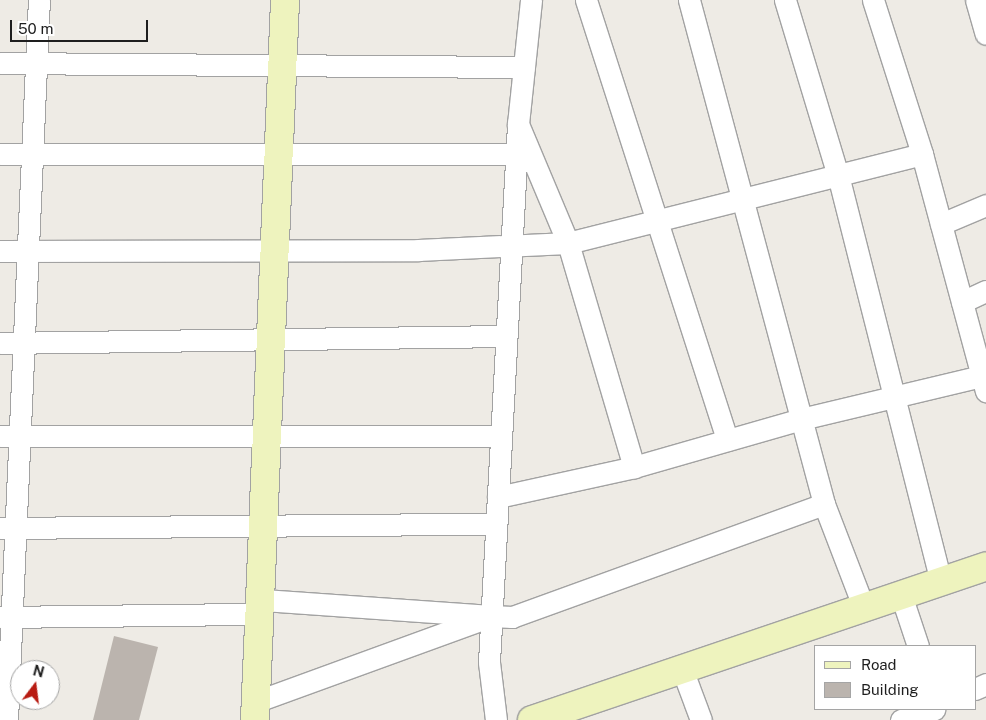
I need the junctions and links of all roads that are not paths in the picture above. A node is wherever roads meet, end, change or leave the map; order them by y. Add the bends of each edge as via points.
1 (39, 0) edge
2 (284, 0) edge
3 (531, 0) edge
4 (586, 0) edge
5 (689, 0) edge
6 (785, 0) edge
7 (873, 0) edge
8 (976, 0) edge
9 (986, 34) edge
10 (0, 63) edge
11 (36, 63) junction
12 (282, 65) junction
13 (524, 67) junction
14 (518, 124) junction
15 (0, 154) edge
16 (32, 154) junction
17 (278, 154) junction
18 (517, 154) junction
19 (922, 154) junction
20 (838, 175) junction
21 (743, 199) junction
22 (986, 205) edge
23 (657, 221) junction
24 (941, 224) junction
25 (512, 243) junction
26 (568, 243) junction
27 (0, 251) edge
28 (28, 251) junction
29 (274, 251) junction
30 (986, 292) edge
31 (962, 302) junction
32 (506, 336) junction
33 (270, 340) junction
34 (0, 343) edge
35 (24, 343) junction
36 (985, 381) edge
37 (897, 396) junction
38 (801, 419) junction
39 (10, 436) edge
40 (266, 436) junction
41 (501, 436) junction
42 (727, 440) junction
43 (634, 467) junction
44 (498, 497) junction
45 (824, 504) junction
46 (496, 524) junction
47 (262, 526) junction
48 (8, 528) edge
49 (986, 566) edge
50 (941, 581) junction
51 (901, 595) junction
52 (259, 607) junction
53 (864, 608) junction
54 (491, 616) junction
55 (6, 617) edge
56 (918, 645) edge
57 (682, 669) junction
58 (933, 710) edge
59 (255, 711) edge
60 (5, 714) edge
61 (496, 720) edge
62 (532, 720) edge
63 (701, 720) edge
64 (901, 720) edge

1 - 11 street
2 - 12 street
3 - 13 street
4 - 23 street
5 - 21 street
6 - 20 street
7 - 19 street
8 - 9 street
10 - 11 street
11 - 12 street
11 - 16 street
12 - 13 street
12 - 17 street
13 - 14 street
14 - 18 street
14 - 26 street
15 - 16 street
16 - 17 street
16 - 28 street
17 - 18 street
17 - 29 street
18 - 25 street
19 - 20 street
19 - 24 street
20 - 21 street
20 - 37 street
21 - 23 street
21 - 38 street
22 - 24 street
23 - 26 street
23 - 42 street
24 - 31 street
25 - 26 street
25 - 29 street via 418,250
25 - 32 street
26 - 43 street
27 - 28 street
28 - 29 street
28 - 35 street
29 - 33 street
30 - 31 street
31 - 36 street
32 - 33 street
32 - 41 street
33 - 35 street
33 - 40 street
34 - 35 street
35 - 39 street
36 - 37 street
37 - 38 street
37 - 50 street
38 - 42 street
38 - 45 street
39 - 40 street
39 - 48 street
40 - 41 street
40 - 47 street
41 - 44 street
42 - 43 street
43 - 44 street
44 - 46 street
45 - 53 street
45 - 54 street via 512,617
46 - 47 street
46 - 54 street
47 - 48 street
47 - 52 street
48 - 55 street
49 - 50 street
50 - 51 street
51 - 53 street
51 - 56 street
52 - 54 street
52 - 55 street
52 - 59 street
53 - 57 street
54 - 59 street
54 - 61 street via 489,662
55 - 60 street
57 - 62 street
57 - 63 street
58 - 64 street

